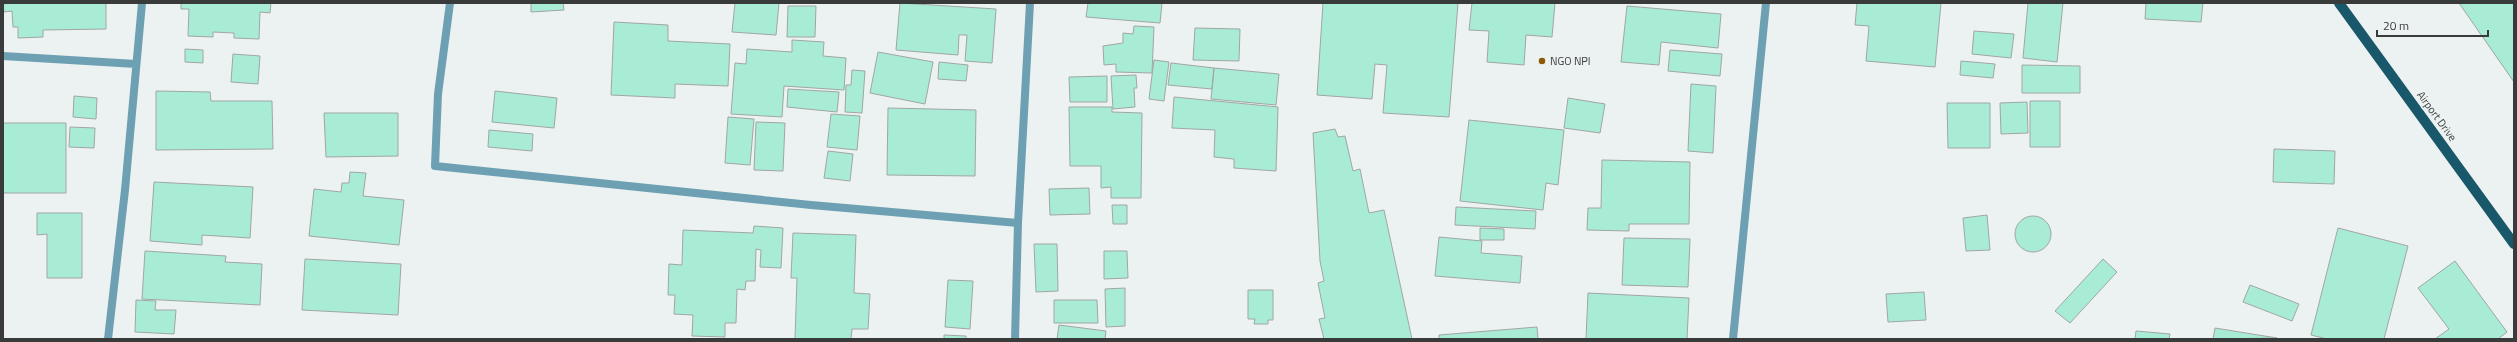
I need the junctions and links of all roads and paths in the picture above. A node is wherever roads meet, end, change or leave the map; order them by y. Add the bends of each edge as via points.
1 (142, 3) edge
2 (450, 3) edge
3 (1030, 3) edge
4 (1766, 3) edge
5 (2339, 3) edge
6 (3, 56) edge
7 (136, 64) junction
8 (1018, 223) junction
9 (2514, 244) edge
10 (108, 339) edge
11 (1015, 339) edge
12 (1733, 339) edge

1 - 7 street
2 - 8 street via 438,94 435,166 811,205
3 - 8 street
4 - 12 street
5 - 9 main road, Airport Drive
6 - 7 street
7 - 10 street
8 - 11 street

